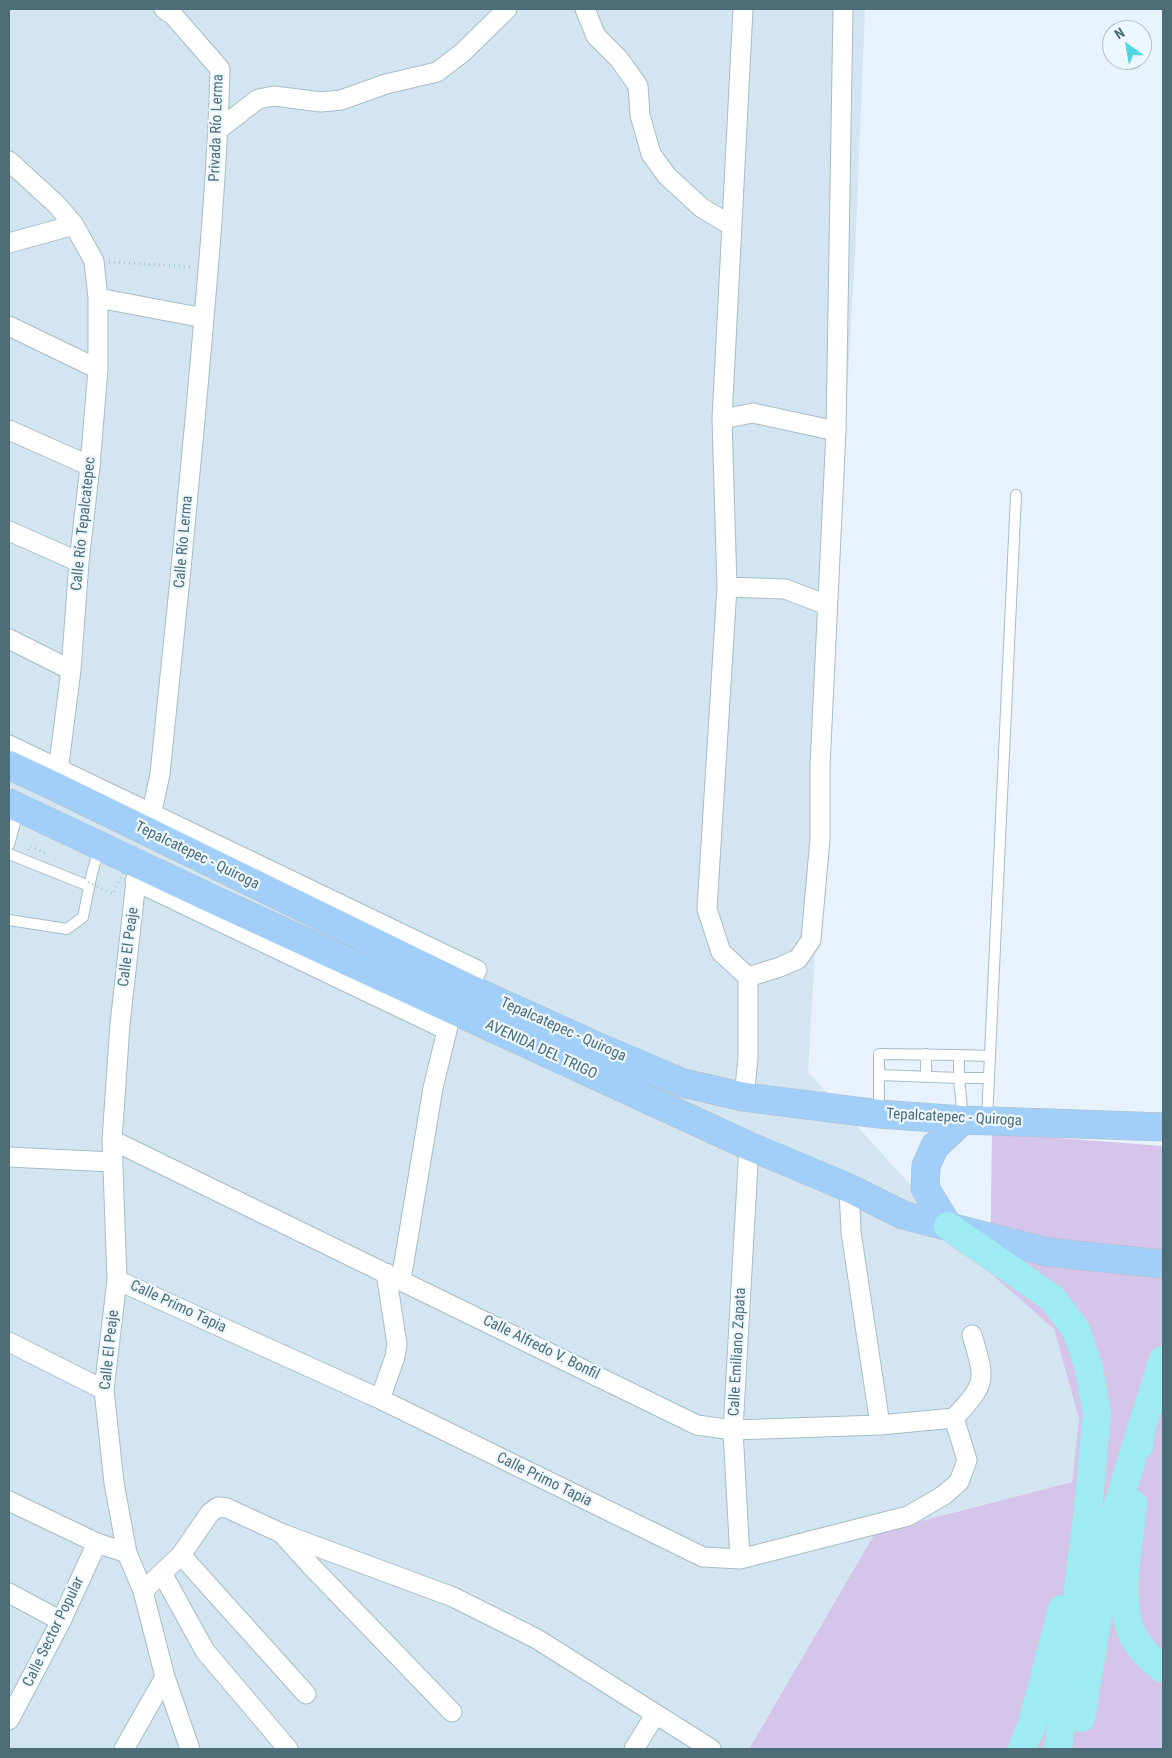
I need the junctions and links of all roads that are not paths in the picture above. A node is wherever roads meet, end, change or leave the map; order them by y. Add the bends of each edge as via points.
1 (164, 9) edge
2 (507, 9) edge
3 (585, 9) edge
4 (743, 9) edge
5 (843, 9) edge
6 (218, 130) junction
7 (9, 161) edge
8 (74, 225) junction
9 (732, 226) junction
10 (9, 244) edge
11 (209, 268) joint
12 (98, 298) junction
13 (204, 318) junction
14 (9, 326) edge
15 (98, 370) junction
16 (722, 419) junction
17 (9, 430) edge
18 (836, 431) junction
19 (90, 466) junction
20 (1016, 495) dead end
21 (9, 531) edge
22 (79, 562) junction
23 (727, 587) junction
24 (827, 605) junction
25 (9, 639) edge
26 (71, 670) junction
27 (9, 745) edge
28 (9, 765) edge
29 (58, 778) junction
30 (14, 805) edge
31 (149, 816) junction
32 (9, 845) edge
33 (100, 846) junction
34 (9, 854) edge
35 (137, 872) junction
36 (88, 884) junction
37 (9, 920) edge
38 (748, 977) junction
39 (456, 1009) junction
40 (926, 1054) junction
41 (960, 1055) junction
42 (990, 1056) junction
43 (879, 1075) junction
44 (926, 1076) junction
45 (959, 1078) junction
46 (988, 1078) junction
47 (683, 1083) junction
48 (744, 1096) junction
49 (672, 1110) junction
50 (880, 1114) junction
51 (975, 1120) junction
52 (1163, 1127) edge
53 (112, 1140) junction
54 (749, 1146) junction
55 (9, 1157) edge
56 (113, 1162) junction
57 (849, 1188) junction
58 (948, 1226) junction
59 (1163, 1264) edge
60 (393, 1276) junction
61 (117, 1280) junction
62 (972, 1335) dead end
63 (9, 1342) edge
64 (1163, 1360) edge
65 (104, 1390) junction
66 (380, 1399) junction
67 (954, 1418) junction
68 (880, 1425) junction
69 (1141, 1429) junction
70 (733, 1430) junction
71 (9, 1501) edge
72 (1088, 1509) junction
73 (283, 1534) junction
74 (97, 1542) junction
75 (127, 1552) junction
76 (181, 1555) junction
77 (740, 1559) junction
78 (162, 1573) junction
79 (143, 1591) junction
80 (9, 1593) edge
81 (61, 1621) junction
82 (1163, 1669) edge
83 (165, 1677) junction
84 (306, 1694) dead end
85 (452, 1712) dead end
86 (655, 1715) junction
87 (9, 1720) edge
88 (124, 1749) edge
89 (190, 1749) edge
90 (288, 1749) edge
91 (634, 1749) edge
92 (711, 1749) edge
93 (1022, 1749) edge
94 (1058, 1749) edge
95 (1076, 1749) edge

1 - 6 street, Privada Río Lerma via 220,69
2 - 6 street via 438,72 386,84 342,100 321,102 274,96 258,99
3 - 9 street via 596,36 620,59 638,86 640,115 651,154 667,176 702,208
4 - 9 street
5 - 18 street
6 - 11 street, Privada Río Lerma
7 - 8 street
8 - 10 street
8 - 12 street, Calle Río Tepalcatepec via 94,261
9 - 16 street
11 - 13 street, Calle Río Lerma
12 - 13 street
12 - 15 street, Calle Río Tepalcatepec
13 - 31 street, Calle Río Lerma via 160,774
14 - 15 street
15 - 19 street, Calle Río Tepalcatepec
16 - 18 street via 753,413
16 - 23 street
17 - 19 street
18 - 24 street
19 - 22 street, Calle Río Tepalcatepec
20 - 42 lane
21 - 22 street
22 - 26 street, Calle Río Tepalcatepec
23 - 24 street via 785,589
23 - 38 street via 707,909 721,952
24 - 38 street via 820,839 811,940 798,959
25 - 26 street
26 - 29 street, Calle Río Tepalcatepec
27 - 29 street
28 - 29 main road, Tepalcatepec - Quiroga
29 - 31 street
29 - 39 main road, Tepalcatepec - Quiroga
30 - 32 lane
30 - 33 main road, AVENIDA DEL TRIGO
31 - 39 street via 477,970
33 - 35 main road, AVENIDA DEL TRIGO
33 - 36 lane
34 - 36 lane
35 - 39 main road, AVENIDA DEL TRIGO
35 - 53 street, Calle El Peaje via 120,1024
36 - 37 lane via 83,917 67,929
38 - 48 street via 748,1058
39 - 47 main road, Tepalcatepec - Quiroga via 596,1046
39 - 49 main road, AVENIDA DEL TRIGO
39 - 60 street via 433,1088
40 - 41 lane
40 - 43 lane via 879,1054
40 - 44 lane
41 - 42 lane
41 - 45 lane
42 - 46 lane
43 - 44 lane
43 - 50 lane
44 - 45 lane
45 - 46 lane
45 - 51 lane
46 - 51 lane
47 - 48 main road, Tepalcatepec - Quiroga
47 - 49 main road
48 - 50 main road, Tepalcatepec - Quiroga
49 - 54 main road, AVENIDA DEL TRIGO
50 - 51 main road, Tepalcatepec - Quiroga
51 - 52 main road, Tepalcatepec - Quiroga
51 - 58 main road via 935,1146 926,1166 925,1188
53 - 56 street, Calle El Peaje
53 - 60 street, Calle Alfredo V. Bonfil
54 - 57 main road, AVENIDA DEL TRIGO
54 - 70 street, Calle Emiliano Zapata
55 - 56 street
56 - 61 street, Calle El Peaje
57 - 58 main road, AVENIDA DEL TRIGO via 903,1214
57 - 68 street via 851,1232
58 - 59 main road, AVENIDA DEL TRIGO via 1047,1252
58 - 72 highway via 1052,1298 1076,1330 1088,1364 1097,1413
60 - 66 street via 397,1344
60 - 70 street, Calle Alfredo V. Bonfil via 697,1425
61 - 65 street, Calle El Peaje
61 - 66 street, Calle Primo Tapia
62 - 67 street via 982,1378 979,1388
63 - 65 street
64 - 69 highway
65 - 75 street, Calle El Peaje via 114,1483
66 - 77 street, Calle Primo Tapia via 703,1557
67 - 68 street, Calle Alfredo V. Bonfil
67 - 77 street, Calle Primo Tapia via 966,1460 959,1482 944,1495 908,1516
68 - 70 street, Calle Alfredo V. Bonfil
69 - 82 highway via 1125,1574 1126,1608 1131,1631 1140,1647
69 - 95 highway via 1114,1518
70 - 77 street, Calle Emiliano Zapata
71 - 74 street
72 - 93 highway via 1032,1724
72 - 94 highway
73 - 76 street via 227,1508 218,1507 210,1513
73 - 85 street
73 - 86 street via 453,1597 537,1639
74 - 75 street
74 - 81 street, Calle Sector Popular
75 - 79 street, Calle El Peaje
76 - 78 street
76 - 84 street
78 - 79 street
78 - 90 street via 205,1651
79 - 83 street, Calle El Peaje
80 - 81 street
81 - 87 street, Calle Sector Popular
83 - 88 street
83 - 89 street, Calle El Peaje
86 - 91 street
86 - 92 street

